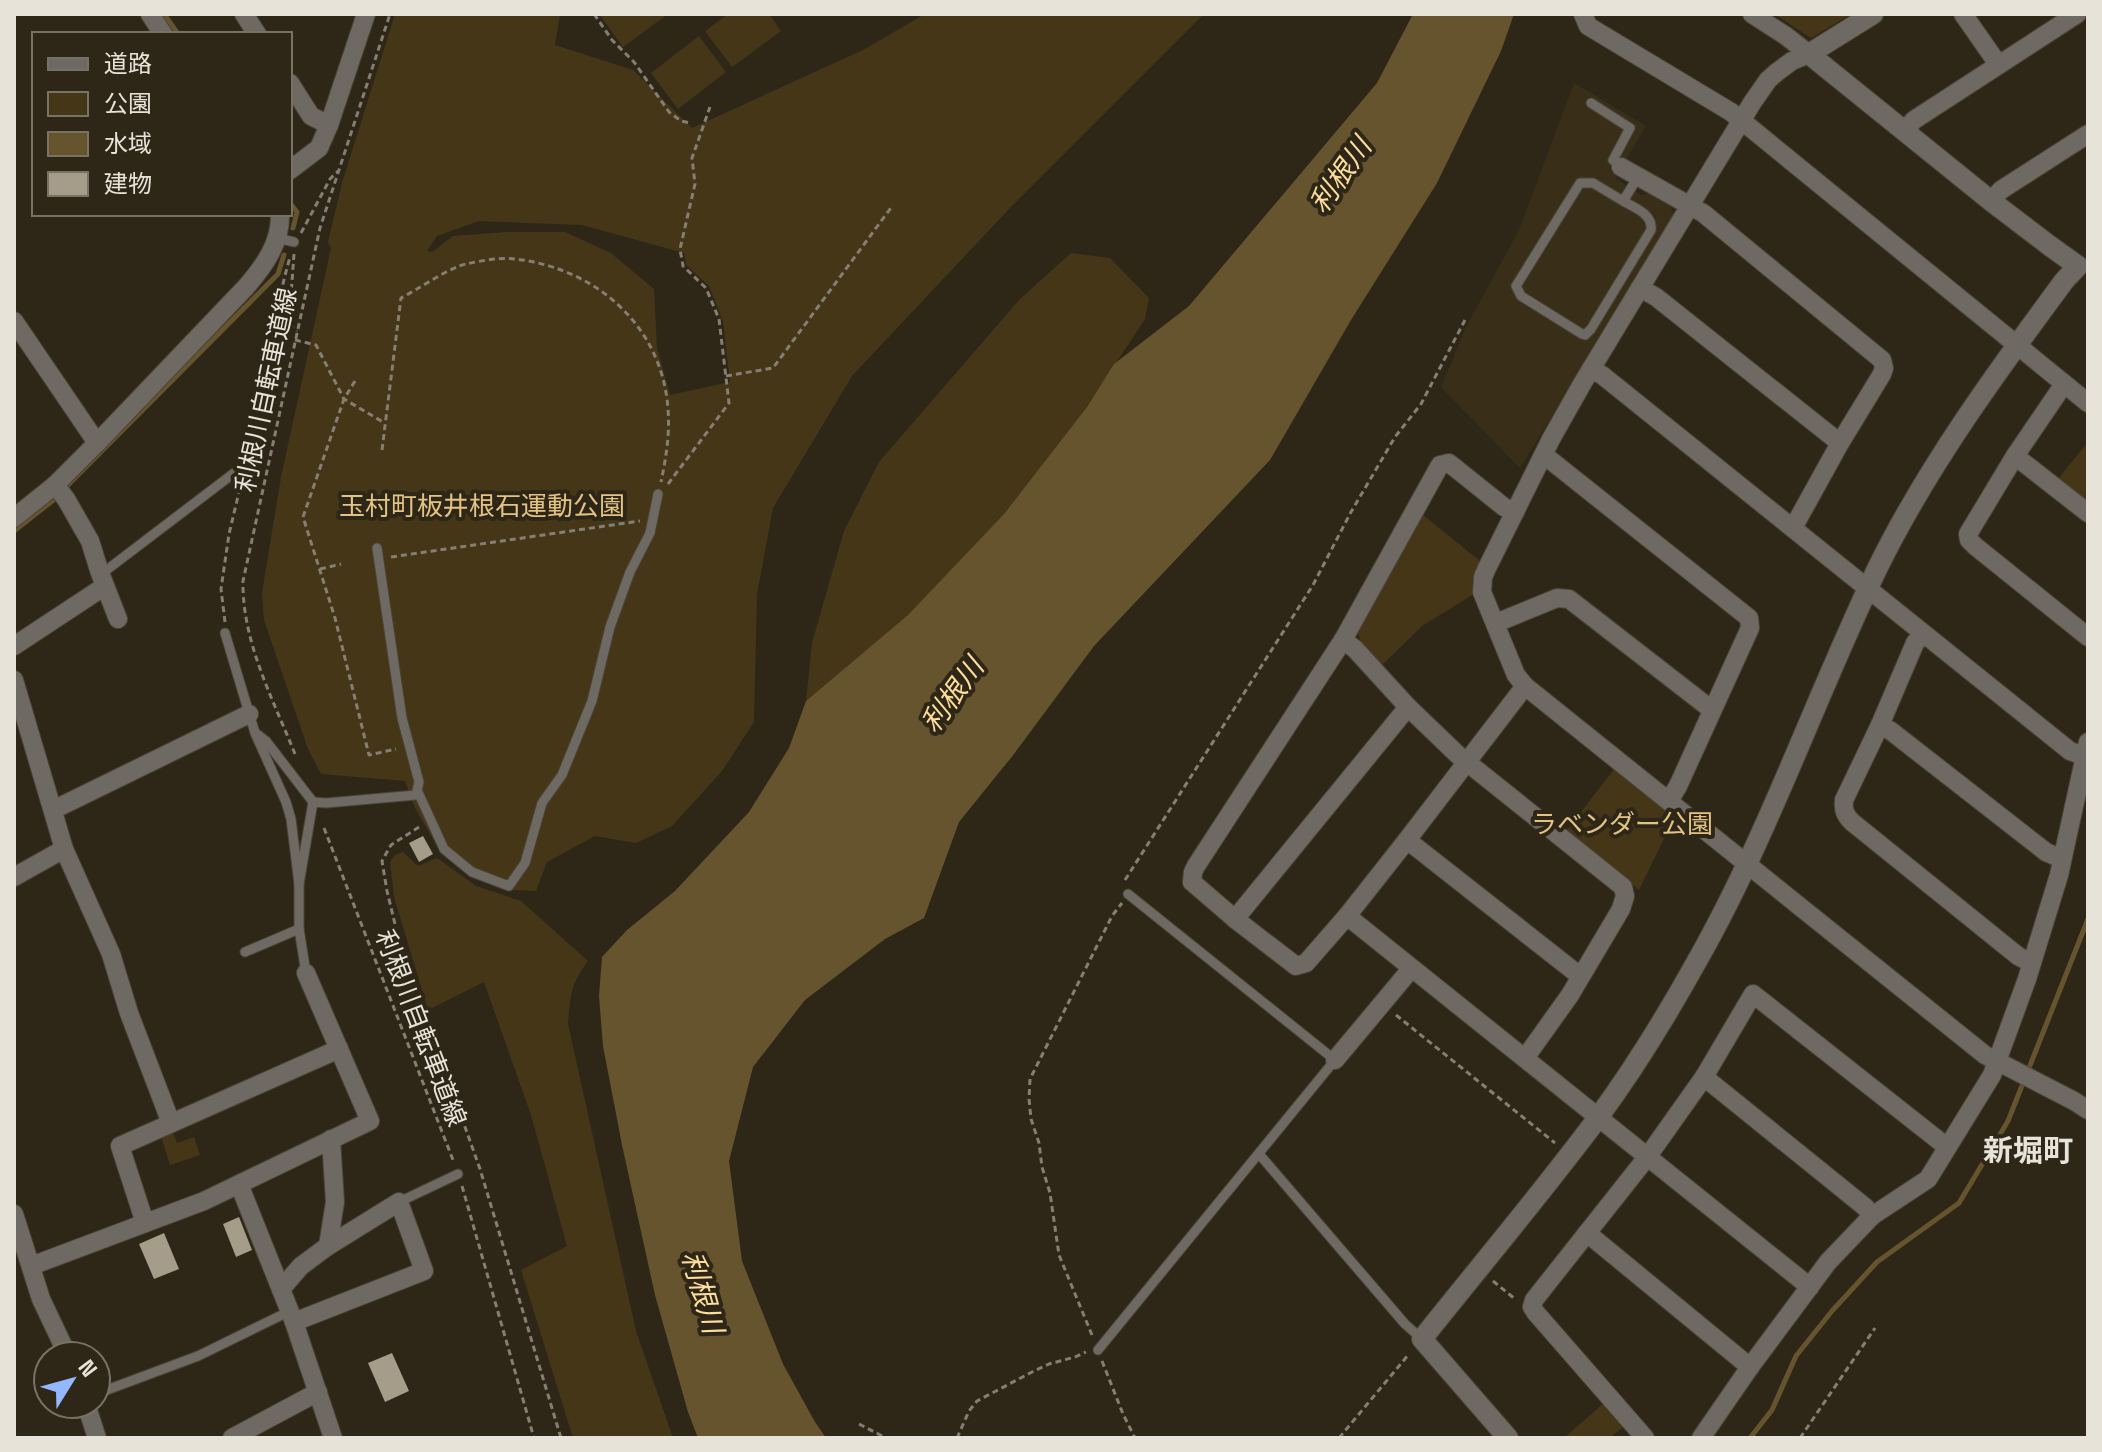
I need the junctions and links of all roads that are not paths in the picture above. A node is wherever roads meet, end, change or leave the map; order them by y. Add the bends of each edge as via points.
1 (150, 14) edge
2 (244, 14) edge
3 (366, 14) edge
4 (1583, 14) edge
5 (1752, 14) edge
6 (1873, 14) edge
7 (1963, 14) edge
8 (2077, 14) edge
9 (162, 32) edge
10 (256, 32) edge
11 (1809, 54) junction
12 (1998, 64) junction
13 (292, 86) edge
14 (1591, 103) dead end
15 (1742, 122) junction
16 (329, 125) junction
17 (1905, 130) junction
18 (2088, 134) edge
19 (1621, 167) joint
20 (292, 168) edge
21 (1638, 177) junction
22 (1623, 201) junction
23 (1991, 201) junction
24 (1690, 206) junction
25 (280, 216) edge
26 (2085, 266) edge
27 (1640, 288) junction
28 (14, 321) edge
29 (2017, 345) junction
30 (1591, 369) junction
31 (2064, 384) junction
32 (2088, 403) edge
33 (97, 443) junction
34 (1840, 443) junction
35 (1544, 455) junction
36 (2015, 456) junction
37 (243, 474) road end
38 (55, 485) junction
39 (658, 494) road end
40 (1515, 512) junction
41 (2088, 513) edge
42 (14, 518) edge
43 (1793, 528) junction
44 (378, 553) road end
45 (102, 580) junction
46 (1867, 590) junction
47 (118, 619) dead end
48 (1496, 623) junction
49 (225, 633) road end
50 (1923, 634) junction
51 (2088, 637) edge
52 (1343, 640) junction
53 (14, 646) edge
54 (14, 680) edge
55 (1525, 686) junction
56 (1408, 707) junction
57 (1712, 710) junction
58 (249, 714) junction
59 (1880, 725) junction
60 (255, 733) junction
61 (2086, 749) edge
62 (1468, 764) junction
63 (418, 792) junction
64 (1669, 801) junction
65 (313, 802) junction
66 (53, 810) junction
67 (1407, 840) junction
68 (64, 849) junction
69 (2062, 859) junction
70 (1746, 864) junction
71 (14, 877) edge
72 (299, 884) junction
73 (1128, 894) dead end
74 (1347, 916) junction
75 (1235, 919) junction
76 (299, 929) junction
77 (245, 952) dead end
78 (2031, 963) junction
79 (1411, 969) junction
80 (306, 973) joint
81 (1580, 976) junction
82 (339, 1049) junction
83 (1525, 1058) junction
84 (1335, 1060) junction
85 (2006, 1067) junction
86 (1704, 1077) junction
87 (2088, 1110) edge
88 (1598, 1117) junction
89 (171, 1123) junction
90 (331, 1139) junction
91 (1947, 1147) junction
92 (1259, 1154) junction
93 (1648, 1156) junction
94 (458, 1174) dead end
95 (239, 1184) junction
96 (399, 1202) junction
97 (14, 1214) edge
98 (1872, 1216) junction
99 (145, 1223) junction
100 (1587, 1233) junction
101 (328, 1246) junction
102 (31, 1266) junction
103 (1810, 1287) junction
104 (281, 1289) junction
105 (292, 1316) junction
106 (1422, 1339) junction
107 (60, 1340) edge
108 (1098, 1350) road end
109 (1750, 1367) junction
110 (112, 1388) edge
111 (318, 1392) junction
112 (232, 1438) edge
113 (333, 1438) edge
114 (1508, 1438) edge
115 (1645, 1438) edge
116 (1701, 1438) edge

1 - 9 street
2 - 10 street
3 - 16 street
4 - 15 street via 1588,26
5 - 11 street
6 - 11 street
7 - 12 street
8 - 12 street
11 - 15 street via 1768,80
11 - 17 street
12 - 17 street
13 - 16 street via 311,116
14 - 19 lane via 1630,128 1613,160
15 - 24 street
15 - 29 street
16 - 20 street via 319,148
17 - 23 street
18 - 23 street
19 - 21 street
21 - 22 lane
21 - 24 street
22 - 22 lane via 1593,183 1580,183 1516,286 1521,296 1585,335 1651,230 1647,216
23 - 26 street
24 - 27 street
24 - 34 street via 1882,360 1882,374
25 - 33 street via 286,240
26 - 29 street via 2064,281
27 - 30 street
27 - 34 street
28 - 33 street
29 - 31 street
29 - 46 street via 1926,482
30 - 35 street
30 - 43 street
31 - 32 street
31 - 36 street
33 - 38 street
34 - 43 street
35 - 40 street
35 - 57 street via 1749,618 1750,628
36 - 41 street
36 - 51 street via 1972,526 1969,540
37 - 45 lane via 234,473 108,569
38 - 42 street
38 - 45 street via 90,541
39 - 63 lane via 650,533 610,627 592,701 562,775 542,803 525,863 509,886 472,872 444,849
40 - 48 street via 1481,585
40 - 52 street via 1449,463 1440,465
43 - 46 street
44 - 63 lane
45 - 47 street
45 - 53 street
46 - 50 street
46 - 70 street
48 - 55 street
48 - 57 street via 1557,598 1569,599
49 - 58 lane
50 - 59 street
50 - 61 street via 2070,751
52 - 56 street
52 - 75 street via 1193,872 1194,885
54 - 66 street
55 - 62 street
55 - 64 street
56 - 62 street
56 - 75 street
57 - 64 street
58 - 60 lane
58 - 66 street
59 - 69 street
59 - 78 street via 1844,800 1846,816
60 - 65 lane
60 - 72 lane via 291,819
61 - 69 street
62 - 67 street
62 - 81 street via 1623,887 1621,909
63 - 65 lane
64 - 70 street
65 - 72 lane
66 - 68 street
67 - 74 street
67 - 81 street
68 - 71 street
68 - 89 street via 111,954
69 - 78 street
70 - 85 street
70 - 88 street via 1665,1017
72 - 76 lane
73 - 84 lane
74 - 75 street via 1306,963 1296,966
74 - 79 street
76 - 77 lane
76 - 80 lane
78 - 85 street
79 - 83 street
79 - 84 street
80 - 82 street
81 - 83 street
82 - 89 street
82 - 90 street via 370,1121
83 - 88 street
84 - 92 lane
85 - 87 street
85 - 91 street via 1992,1075
86 - 91 street via 1753,994
86 - 93 street
86 - 98 street
88 - 93 street
88 - 106 street
89 - 99 street via 120,1146
90 - 95 street
90 - 101 street via 335,1202
91 - 98 street via 1928,1179
92 - 106 lane
92 - 108 lane
93 - 100 street
93 - 103 street
94 - 96 lane
95 - 99 street
95 - 104 street
96 - 101 street
96 - 105 street via 424,1271
97 - 102 street
98 - 103 street
99 - 102 street
100 - 109 street
100 - 115 street via 1532,1307
101 - 104 street
102 - 107 street
103 - 109 street
104 - 105 street
105 - 110 lane
105 - 111 street
106 - 114 street
109 - 116 street
111 - 112 street
111 - 113 street

